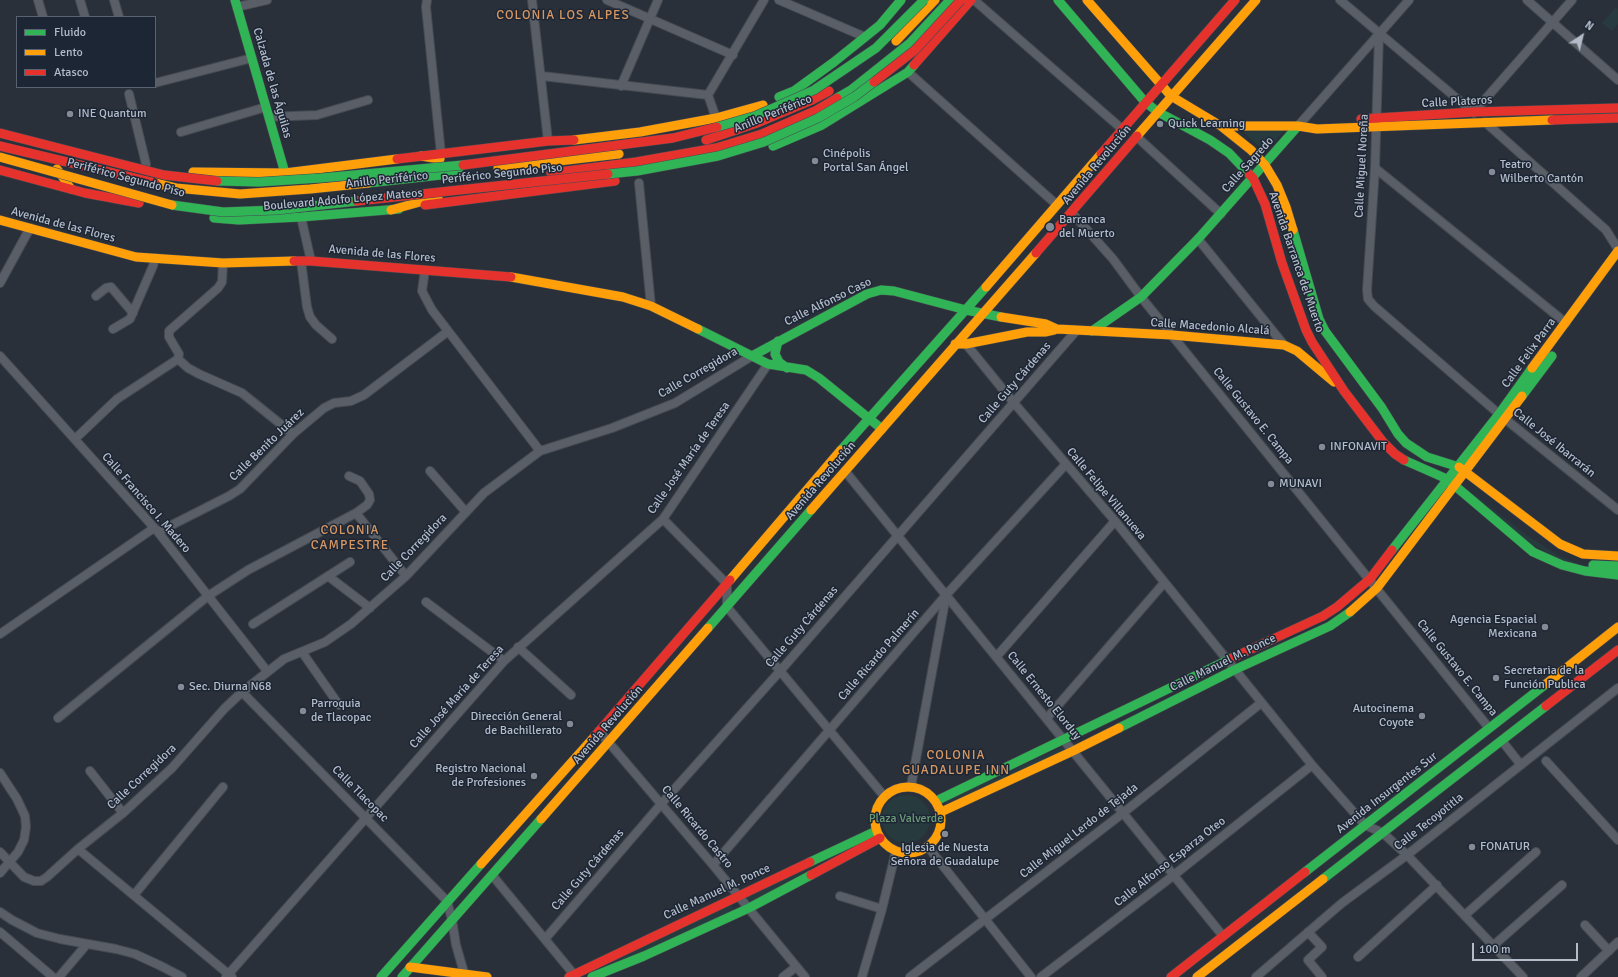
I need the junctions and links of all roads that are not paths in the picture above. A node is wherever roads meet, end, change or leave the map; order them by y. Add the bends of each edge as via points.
1 (38, 0) edge
2 (80, 0) edge
3 (114, 0) edge
4 (267, 0) edge
5 (427, 0) edge
6 (532, 0) edge
7 (607, 0) edge
8 (658, 0) edge
9 (764, 0) edge
10 (779, 0) edge
11 (901, 0) edge
12 (908, 0) edge
13 (924, 0) edge
14 (935, 0) edge
15 (950, 0) edge
16 (961, 0) edge
17 (972, 0) edge
18 (1058, 0) edge
19 (1087, 0) edge
20 (1235, 0) edge
21 (1256, 0) edge
22 (1340, 0) edge
23 (1409, 0) edge
24 (1527, 0) edge
25 (1572, 0) edge
26 (236, 4) edge
27 (44, 16) edge
28 (85, 16) edge
29 (119, 16) edge
30 (650, 19) junction
31 (1552, 22) junction
32 (880, 25) junction
33 (1379, 34) junction
34 (865, 37) junction
35 (733, 55) junction
36 (252, 58) junction
37 (865, 67) dead end
38 (908, 72) junction
39 (542, 76) junction
40 (1618, 80) edge
41 (156, 83) edge
42 (1160, 85) junction
43 (621, 86) junction
44 (835, 88) dead end
45 (794, 91) junction
46 (129, 94) dead end
47 (823, 94) junction
48 (708, 96) junction
49 (1171, 96) junction
50 (368, 100) dead end
51 (1145, 102) junction
52 (826, 105) junction
53 (266, 107) junction
54 (1618, 108) edge
55 (1158, 112) junction
56 (1474, 112) junction
57 (269, 117) junction
58 (716, 118) junction
59 (1618, 118) edge
60 (1484, 122) junction
61 (1376, 123) junction
62 (0, 126) edge
63 (1221, 126) junction
64 (1298, 126) junction
65 (1122, 128) junction
66 (711, 129) junction
67 (811, 130) junction
68 (181, 132) dead end
69 (0, 133) edge
70 (1137, 137) junction
71 (548, 141) junction
72 (569, 141) junction
73 (0, 146) edge
74 (0, 153) edge
75 (0, 156) edge
76 (441, 156) junction
77 (548, 162) junction
78 (146, 164) junction
79 (1265, 164) junction
80 (56, 168) junction
81 (166, 168) junction
82 (1375, 168) junction
83 (0, 170) edge
84 (285, 173) junction
85 (1253, 178) junction
86 (140, 180) junction
87 (500, 180) junction
88 (639, 184) dead end
89 (71, 189) junction
90 (1057, 205) junction
91 (391, 210) junction
92 (1072, 213) junction
93 (1221, 214) junction
94 (301, 217) junction
95 (0, 220) edge
96 (30, 228) junction
97 (1198, 239) junction
98 (1618, 250) edge
99 (1300, 256) junction
100 (155, 258) junction
101 (301, 261) junction
102 (311, 261) junction
103 (1282, 262) junction
104 (224, 263) junction
105 (1618, 266) edge
106 (425, 270) junction
107 (0, 283) edge
108 (96, 296) dead end
109 (1141, 297) junction
110 (1368, 299) joint
111 (651, 306) junction
112 (966, 310) junction
113 (133, 313) junction
114 (983, 313) junction
115 (1000, 317) junction
116 (1566, 322) junction
117 (113, 329) dead end
118 (1057, 329) junction
119 (1076, 331) junction
120 (1092, 331) junction
121 (447, 332) junction
122 (1172, 335) junction
123 (998, 336) junction
124 (332, 339) dead end
125 (778, 340) junction
126 (955, 344) junction
127 (966, 344) junction
128 (1284, 345) junction
129 (765, 348) junction
130 (0, 356) edge
131 (752, 356) junction
132 (178, 359) junction
133 (768, 364) junction
134 (787, 368) junction
135 (1344, 391) junction
136 (1014, 403) junction
137 (1502, 416) junction
138 (869, 418) junction
139 (882, 429) junction
140 (293, 434) junction
141 (75, 439) junction
142 (540, 451) junction
143 (1066, 464) junction
144 (1471, 464) junction
145 (1457, 466) junction
146 (430, 471) dead end
147 (845, 471) junction
148 (1465, 472) junction
149 (349, 476) dead end
150 (1447, 479) junction
151 (1455, 484) junction
152 (1480, 484) junction
153 (1618, 510) edge
154 (465, 511) junction
155 (356, 513) junction
156 (663, 519) junction
157 (1115, 521) junction
158 (156, 530) junction
159 (897, 536) junction
160 (1618, 556) edge
161 (350, 562) dead end
162 (1562, 565) junction
163 (1618, 566) edge
164 (1618, 575) edge
165 (328, 576) junction
166 (406, 576) junction
167 (1370, 579) junction
168 (1164, 583) junction
169 (727, 584) junction
170 (1377, 588) junction
171 (946, 595) junction
172 (208, 596) junction
173 (426, 602) dead end
174 (728, 607) junction
175 (370, 608) junction
176 (253, 624) dead end
177 (1618, 627) edge
178 (0, 634) edge
179 (518, 648) junction
180 (302, 652) junction
181 (997, 656) junction
182 (1616, 656) edge
183 (504, 661) junction
184 (1226, 661) junction
185 (781, 670) junction
186 (1234, 670) junction
187 (267, 671) junction
188 (1618, 688) edge
189 (242, 692) junction
190 (570, 695) dead end
191 (1261, 703) junction
192 (339, 704) dead end
193 (58, 718) dead end
194 (1047, 718) junction
195 (1489, 728) junction
196 (830, 730) junction
197 (599, 731) junction
198 (1064, 740) junction
199 (1502, 740) junction
200 (609, 742) junction
201 (1073, 751) junction
202 (1546, 761) dead end
203 (1312, 765) junction
204 (1521, 765) junction
205 (90, 771) dead end
206 (0, 773) edge
207 (911, 786) junction
208 (222, 787) dead end
209 (884, 796) junction
210 (936, 801) junction
211 (662, 803) junction
212 (941, 812) junction
213 (123, 813) junction
214 (1123, 813) junction
215 (367, 818) junction
216 (1365, 825) junction
217 (1383, 833) junction
218 (878, 834) junction
219 (1618, 840) edge
220 (928, 847) junction
221 (78, 849) junction
222 (896, 851) junction
223 (0, 852) edge
224 (1536, 852) dead end
225 (1407, 855) junction
226 (9, 863) junction
227 (713, 865) junction
228 (0, 873) edge
229 (492, 875) junction
230 (1174, 876) junction
231 (1437, 885) junction
232 (1562, 885) dead end
233 (134, 894) junction
234 (738, 895) junction
235 (840, 896) dead end
236 (447, 900) junction
237 (749, 908) junction
238 (882, 909) junction
239 (0, 912) edge
240 (1465, 914) junction
241 (984, 919) junction
242 (452, 920) junction
243 (1586, 925) dead end
244 (0, 932) edge
245 (1308, 932) junction
246 (1223, 936) junction
247 (545, 939) junction
248 (1618, 942) edge
249 (87, 944) junction
250 (1494, 946) junction
251 (1609, 951) junction
252 (1358, 957) dead end
253 (410, 967) junction
254 (796, 967) junction
255 (229, 976) edge
256 (465, 976) edge
257 (573, 976) edge
258 (1258, 976) edge
259 (53, 977) edge
260 (59, 977) edge
261 (182, 977) edge
262 (381, 977) edge
263 (402, 977) edge
264 (487, 977) edge
265 (592, 977) edge
266 (783, 977) edge
267 (805, 977) edge
268 (862, 977) edge
269 (910, 977) edge
270 (1031, 977) edge
271 (1041, 977) edge
272 (1171, 977) edge
273 (1197, 977) edge
274 (1322, 977) edge
275 (1523, 977) edge
276 (1581, 977) edge

1 - 27 street
2 - 28 street
3 - 29 street
4 - 26 street
5 - 76 street
6 - 39 street
7 - 30 street
8 - 30 street
9 - 35 street
10 - 34 street
11 - 32 main road
12 - 32 main road
13 - 66 main road, Periférico Segundo Piso, bridge via 876,48 814,90 754,116
14 - 37 main road via 904,34
15 - 52 main road, Anillo Periférico via 910,43 851,90
16 - 75 main road, Periférico Segundo Piso, bridge via 915,50 854,97 818,118 764,142 718,156 637,171 277,210 223,212 164,204
17 - 38 main road, Boulevard Adolfo López Mateos
17 - 65 street
18 - 51 main road, Avenida Barranca del Muerto
19 - 42 main road, Avenida Barranca del Muerto
20 - 42 main road, Avenida Revolución
21 - 49 main road, Avenida Revolución
22 - 33 street
23 - 33 street, Calle Sagredo
24 - 31 street
25 - 31 street
26 - 36 main road, Calzada de las Águilas
30 - 35 street
30 - 43 street
31 - 40 street
31 - 56 street
32 - 34 main road
33 - 56 street
33 - 61 street, Calle Miguel Noreña
33 - 64 street, Calle Sagredo
34 - 45 main road
35 - 48 street
36 - 41 street
36 - 53 main road, Calzada de las Águilas
38 - 67 main road, Boulevard Adolfo López Mateos
38 - 90 street
39 - 43 street
39 - 71 street
42 - 49 main road, Avenida Barranca del Muerto
42 - 51 main road, Avenida Revolución
43 - 48 street
44 - 47 main road, Anillo Periférico
45 - 47 main road
45 - 58 main road via 752,109
46 - 78 street
47 - 77 main road, Anillo Periférico via 757,123 714,138 634,152
48 - 58 street
49 - 55 main road, Avenida Revolución
49 - 63 main road, Avenida Barranca del Muerto
50 - 57 street via 317,115
51 - 55 main road, Avenida Barranca del Muerto
51 - 65 main road, Avenida Revolución
52 - 67 main road
52 - 87 main road, Anillo Periférico via 762,134 716,148 636,162
53 - 57 main road, Calzada de las Águilas
53 - 68 street
54 - 56 main road, Calle Plateros
55 - 70 main road, Avenida Revolución
55 - 85 main road, Avenida Barranca del Muerto via 1229,153
56 - 60 street
56 - 61 main road, Calle Plateros
57 - 84 main road, Calzada de las Águilas
58 - 72 main road via 640,132
59 - 60 main road, Calle Plateros
60 - 61 main road, Calle Plateros
60 - 98 street via 1606,230
61 - 64 main road, Calle Plateros via 1317,121
61 - 82 street, Calle Miguel Noreña
62 - 78 main road
63 - 64 main road, Calle Plateros
63 - 79 main road, Avenida Barranca del Muerto
64 - 79 main road, Calle Sagredo
65 - 90 main road, Avenida Revolución
66 - 69 main road, Periférico Segundo Piso, bridge via 673,138 457,166 313,179 230,182 164,175
66 - 76 main road, bridge via 683,128 567,146
67 - 91 main road, Boulevard Adolfo López Mateos via 766,149 720,163 645,177
70 - 92 main road, Avenida Revolución
70 - 93 street
71 - 72 main road
71 - 76 main road
72 - 77 main road
73 - 86 main road, Anillo Periférico
74 - 80 main road, Anillo Periférico
76 - 84 main road via 421,156
77 - 86 main road, Anillo Periférico via 240,194 190,190
78 - 81 main road
79 - 85 main road, Calle Sagredo
79 - 99 main road, Avenida Barranca del Muerto via 1286,207
80 - 87 main road, Anillo Periférico via 173,199 237,207
80 - 89 main road
81 - 84 main road via 203,173
81 - 86 main road
82 - 110 street, Calle Miguel Noreña
82 - 116 street
83 - 89 main road, Boulevard Adolfo López Mateos
85 - 93 main road, Calle Sagredo
85 - 103 main road, Avenida Barranca del Muerto via 1265,204
87 - 91 main road
88 - 111 street
89 - 94 main road, Boulevard Adolfo López Mateos via 218,219
90 - 112 main road, Avenida Revolución
91 - 94 main road, Boulevard Adolfo López Mateos
92 - 109 street, Calle Gustavo E. Campa via 1113,259
92 - 114 main road, Avenida Revolución
93 - 97 main road, Calle Sagredo
94 - 102 street
95 - 96 main road, Avenida de las Flores
96 - 100 main road, Avenida de las Flores via 136,257
96 - 107 street
97 - 109 main road, Calle Sagredo
97 - 128 street
98 - 116 main road, Calle Felix Parra
99 - 103 main road
99 - 145 main road, Avenida Barranca del Muerto via 1325,331 1398,434 1422,454
100 - 104 main road, Avenida de las Flores
100 - 113 street
101 - 102 main road, Avenida de las Flores
101 - 104 main road, Avenida de las Flores
101 - 124 street via 310,317 316,326
102 - 106 main road, Avenida de las Flores
103 - 135 main road, Avenida Barranca del Muerto via 1309,336
104 - 132 street via 222,282 218,288 169,331 169,337 179,354
105 - 137 main road, Calle Felix Parra
106 - 111 main road, Avenida de las Flores via 521,278 623,297
106 - 121 street via 422,291
108 - 113 street via 111,287
109 - 120 main road, Calle Sagredo
109 - 122 street, Calle Gustavo E. Campa
110 - 137 street, Calle José Ibarrarán
111 - 131 main road, Avenida de las Flores
112 - 114 main road, Calle Macedonio Alcalá
112 - 125 main road, Calle Alfonso Caso via 894,291 881,290 867,294
112 - 138 main road, Avenida Revolución
113 - 117 street via 130,319
114 - 115 main road, Calle Macedonio Alcalá
114 - 126 main road, Avenida Revolución
115 - 118 main road, Calle Macedonio Alcalá via 1046,324
115 - 123 main road via 1001,328
116 - 137 main road, Calle Felix Parra
118 - 119 main road, Calle Macedonio Alcalá
118 - 123 main road, Calle Macedonio Alcalá
119 - 120 main road, Calle Macedonio Alcalá
119 - 136 street, Calle Guty Cárdenas
120 - 122 main road, Calle Macedonio Alcalá
121 - 140 street, Calle Benito Juárez via 364,395 324,408
121 - 142 street
122 - 128 main road, Calle Macedonio Alcalá
122 - 167 street, Calle Gustavo E. Campa
123 - 127 main road, Calle Macedonio Alcalá
125 - 129 main road, Calle Alfonso Caso
125 - 134 main road via 775,354 779,362
126 - 127 main road, Calle Macedonio Alcalá
126 - 139 main road, Avenida Revolución
127 - 136 street, Calle Felipe Villanueva
128 - 135 main road, Calle Macedonio Alcalá via 1297,351
129 - 131 main road, Calle Alfonso Caso
129 - 133 main road via 770,357
130 - 141 street, Calle Francisco I. Madero
131 - 133 main road, Calle Corregidora
131 - 142 street, Calle Corregidora via 675,403 612,428
132 - 140 street via 199,374 242,393
132 - 141 street via 117,399
133 - 134 main road, Calle Corregidora
133 - 156 street, Calle José María de Teresa
134 - 138 main road, Calle Corregidora via 806,370
135 - 150 main road, Avenida Barranca del Muerto via 1395,454 1420,469
136 - 143 street, Calle Felipe Villanueva
136 - 159 street, Calle Guty Cárdenas
137 - 144 main road, Calle Felix Parra
137 - 145 main road, Calle Felix Parra
137 - 153 street, Calle José Ibarrarán
138 - 139 main road, Calle Corregidora
138 - 169 main road, Avenida Revolución
139 - 147 main road, Avenida Revolución
140 - 158 street, Calle Benito Juárez via 229,496
141 - 158 street, Calle Francisco I. Madero
142 - 154 street, Calle Corregidora via 484,493
143 - 157 street, Calle Felipe Villanueva
143 - 171 street, Calle Ricardo Palmerín
144 - 148 main road, Calle Felix Parra
144 - 152 main road
145 - 148 main road, Avenida Barranca del Muerto
145 - 150 main road, Calle Manuel M. Ponce
146 - 154 street
147 - 159 street, Calle Ernesto Elorduy
147 - 174 main road, Avenida Revolución
148 - 151 main road, Calle Manuel M. Ponce
148 - 152 main road, Avenida Barranca del Muerto
149 - 155 street via 360,481 369,494 370,500 367,505
150 - 151 main road, Avenida Barranca del Muerto
150 - 167 main road, Calle Manuel M. Ponce
151 - 162 main road, Avenida Barranca del Muerto via 1523,544
151 - 170 main road, Calle Manuel M. Ponce
152 - 160 main road, Avenida Barranca del Muerto via 1560,544 1583,554
154 - 166 street, Calle Corregidora
155 - 166 street
155 - 172 street via 248,570
156 - 169 street
156 - 179 street, Calle José María de Teresa
157 - 168 street, Calle Felipe Villanueva
157 - 181 street
158 - 172 street, Calle Francisco I. Madero
158 - 178 street, Calle Benito Juárez
159 - 171 street, Calle Ernesto Elorduy
159 - 185 street, Calle Guty Cárdenas
161 - 165 street
162 - 163 main road
162 - 164 main road, Avenida Barranca del Muerto
165 - 175 street
165 - 176 street
166 - 175 street, Calle Corregidora
167 - 170 street, Calle Gustavo E. Campa
167 - 184 main road, Calle Manuel M. Ponce via 1323,616
168 - 184 street, Calle Felipe Villanueva
168 - 194 street
169 - 174 street
169 - 197 main road, Avenida Revolución
170 - 186 main road, Calle Manuel M. Ponce via 1346,616 1330,626
170 - 195 street, Calle Gustavo E. Campa
171 - 181 street, Calle Ernesto Elorduy
171 - 196 street, Calle Ricardo Palmerín
171 - 207 street
172 - 187 street, Calle Francisco I. Madero
172 - 193 street
173 - 183 street
174 - 185 street
174 - 200 main road, Avenida Revolución
175 - 180 street, Calle Corregidora via 325,642
177 - 195 main road, Avenida Insurgentes Sur
179 - 183 street, Calle José María de Teresa
179 - 190 street
180 - 187 street, Calle Corregidora via 284,659
180 - 192 street
181 - 194 street, Calle Ernesto Elorduy
182 - 199 main road
183 - 215 street, Calle José María de Teresa
184 - 186 street, Calle Felipe Villanueva
184 - 198 main road, Calle Manuel M. Ponce
185 - 196 street
185 - 211 street, Calle Guty Cárdenas
186 - 191 street, Calle Felipe Villanueva
186 - 201 main road, Calle Manuel M. Ponce
187 - 189 street, Calle Corregidora
188 - 204 street, Calle Tecoyotitla
189 - 213 street, Calle Corregidora via 172,768
189 - 215 street, Calle Tlacopac
191 - 203 street, Calle Felipe Villanueva
191 - 214 street, Calle Miguel Lerdo de Tejada
194 - 198 street, Calle Ernesto Elorduy
195 - 216 main road, Avenida Insurgentes Sur
196 - 209 street
196 - 227 street, Calle Ricardo Palmerín
197 - 200 street, Calle Ricardo Castro
197 - 236 main road, Avenida Revolución
198 - 201 street, Calle Ernesto Elorduy
198 - 210 main road, Calle Manuel M. Ponce
199 - 204 street
199 - 217 main road
200 - 211 street, Calle Ricardo Castro
200 - 229 main road, Avenida Revolución
201 - 212 main road, Calle Manuel M. Ponce
201 - 214 street, Calle Ernesto Elorduy
202 - 219 street
203 - 216 street, Calle Felipe Villanueva
203 - 230 street, Calle Alfonso Esparza Oteo
204 - 225 street, Calle Tecoyotitla
205 - 213 street
206 - 226 street via 25,816 24,840
207 - 209 main road via 894,789
207 - 210 main road via 924,790
208 - 233 street
209 - 218 main road via 876,808 874,820
210 - 212 main road
211 - 227 street, Calle Ricardo Castro
211 - 247 street, Calle Guty Cárdenas
212 - 220 main road via 940,829 936,839
213 - 221 street, Calle Corregidora
214 - 230 street, Calle Ernesto Elorduy
214 - 241 street, Calle Miguel Lerdo de Tejada
215 - 236 street, Calle Tlacopac
215 - 255 street, Calle José María de Teresa
216 - 217 street
216 - 246 main road, Avenida Insurgentes Sur
217 - 225 street
217 - 273 main road
218 - 222 main road
218 - 234 main road, Calle Manuel M. Ponce
218 - 237 main road
220 - 222 main road via 912,853
220 - 241 street
221 - 226 street, Calle Corregidora via 41,881 34,882 24,877
221 - 233 street
222 - 238 street
223 - 226 street
224 - 240 street
225 - 231 street
225 - 245 street, Calle Tecoyotitla via 1342,903
226 - 228 street
227 - 234 street, Calle Ricardo Castro
229 - 242 main road, Avenida Revolución
229 - 247 street
230 - 246 street, Calle Ernesto Elorduy
230 - 271 street, Calle Alfonso Esparza Oteo
231 - 240 street
231 - 252 street
232 - 250 street
233 - 255 street
234 - 237 street, Calle Ricardo Castro
234 - 257 main road, Calle Manuel M. Ponce
235 - 238 street
236 - 242 street
236 - 262 main road, Avenida Revolución
237 - 254 street, Calle Ricardo Castro
237 - 265 main road
238 - 268 street
239 - 249 street via 37,933
240 - 250 street
241 - 269 street, Calle Miguel Lerdo de Tejada
241 - 270 street
242 - 253 main road, Avenida Revolución
242 - 256 street
243 - 251 street
244 - 259 street
245 - 258 street, Calle Tecoyotitla
245 - 274 street via 1322,947 1308,960
246 - 272 main road, Avenida Insurgentes Sur
247 - 257 street
248 - 251 street
249 - 260 street
249 - 261 street via 135,954
250 - 275 street
251 - 276 street
253 - 256 main road
253 - 263 main road, Avenida Revolución
254 - 266 street
254 - 267 street, Calle Ricardo Castro
256 - 264 main road

